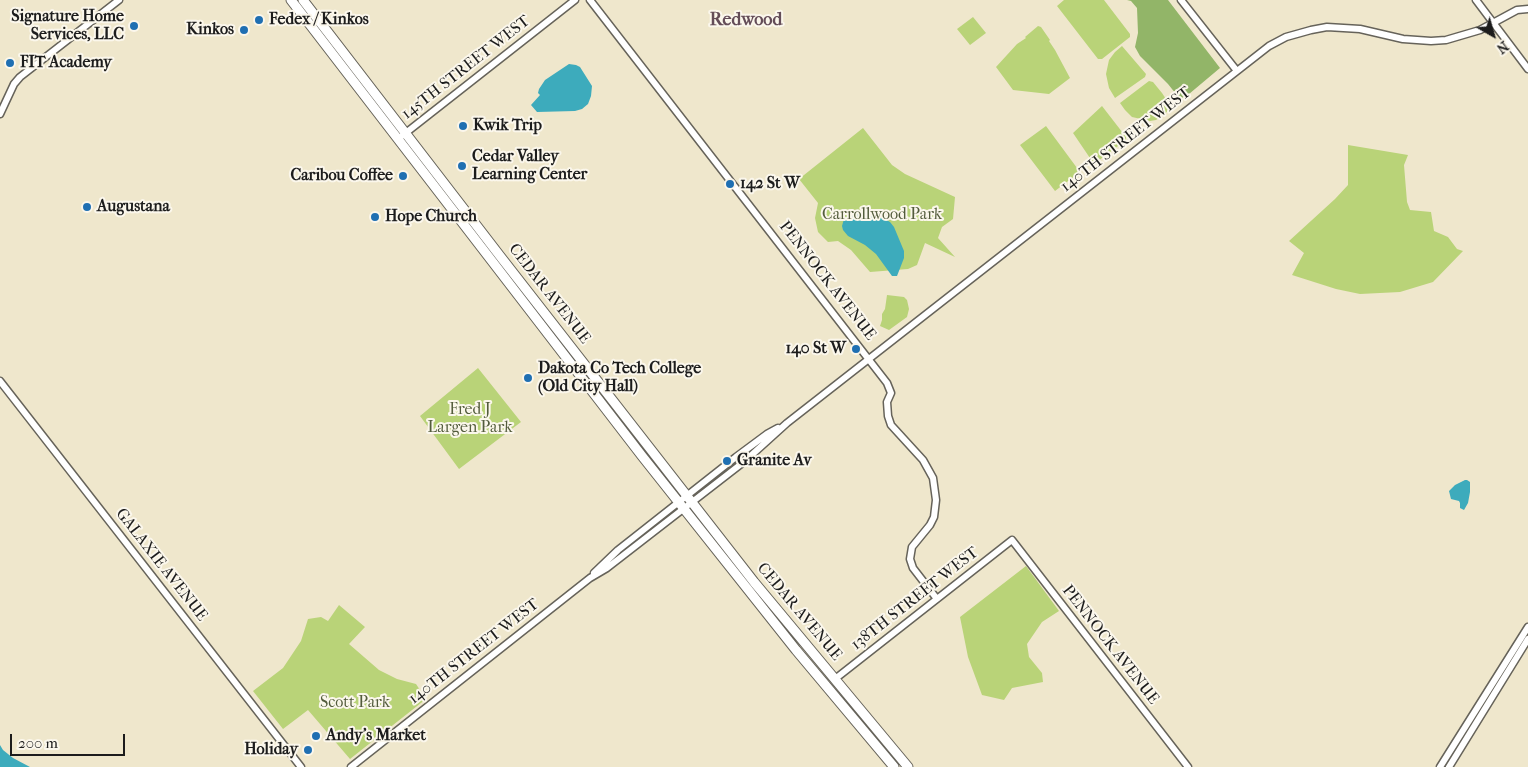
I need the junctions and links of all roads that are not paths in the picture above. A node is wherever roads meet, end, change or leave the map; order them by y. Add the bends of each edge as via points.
1 (119, 0) edge
2 (291, 0) edge
3 (303, 0) edge
4 (575, 0) edge
5 (590, 0) edge
6 (1181, 0) edge
7 (1476, 0) edge
8 (1528, 9) edge
9 (1493, 23) junction
10 (1528, 69) edge
11 (1236, 71) junction
12 (0, 114) edge
13 (402, 136) junction
14 (549, 334) junction
15 (870, 358) junction
16 (591, 371) junction
17 (583, 378) junction
18 (0, 381) edge
19 (617, 405) junction
20 (690, 499) junction
21 (681, 505) junction
22 (1012, 540) joint
23 (937, 599) junction
24 (1528, 627) edge
25 (1528, 639) edge
26 (835, 679) junction
27 (301, 767) edge
28 (351, 767) edge
29 (894, 767) edge
30 (908, 767) edge
31 (1188, 767) edge
32 (1440, 767) edge
33 (1449, 767) edge

1 - 12 street via 20,77
2 - 13 highway, CEDAR AVENUE
3 - 13 highway, CEDAR AVENUE
4 - 13 street, 145TH STREET WEST
5 - 15 street, PENNOCK AVENUE
6 - 11 street
7 - 9 street
8 - 9 street, 140TH STREET WEST via 1517,10
9 - 10 street
9 - 11 street, 140TH STREET WEST via 1463,36 1431,41 1343,27 1311,30 1286,37
11 - 15 street, 140TH STREET WEST
13 - 14 highway, CEDAR AVENUE
13 - 16 highway, CEDAR AVENUE
14 - 16 highway via 581,366
14 - 17 highway, CEDAR AVENUE
15 - 20 street, 140TH STREET WEST via 787,423 745,461
15 - 23 street, PENNOCK AVENUE via 887,382 891,394 887,402 891,424 923,460 933,478 934,517 912,547 910,559 913,568
16 - 19 highway, CEDAR AVENUE
17 - 19 highway via 589,378
17 - 21 highway, CEDAR AVENUE
18 - 27 street, GALAXIE AVENUE
19 - 20 highway, CEDAR AVENUE
20 - 21 street, 140TH STREET WEST
20 - 26 highway, CEDAR AVENUE
21 - 28 street, 140TH STREET WEST via 618,550 590,578
21 - 29 highway, CEDAR AVENUE
22 - 23 street, 138TH STREET WEST
22 - 31 street, PENNOCK AVENUE
23 - 26 street, 138TH STREET WEST
24 - 32 street
25 - 33 street
26 - 30 highway, CEDAR AVENUE

